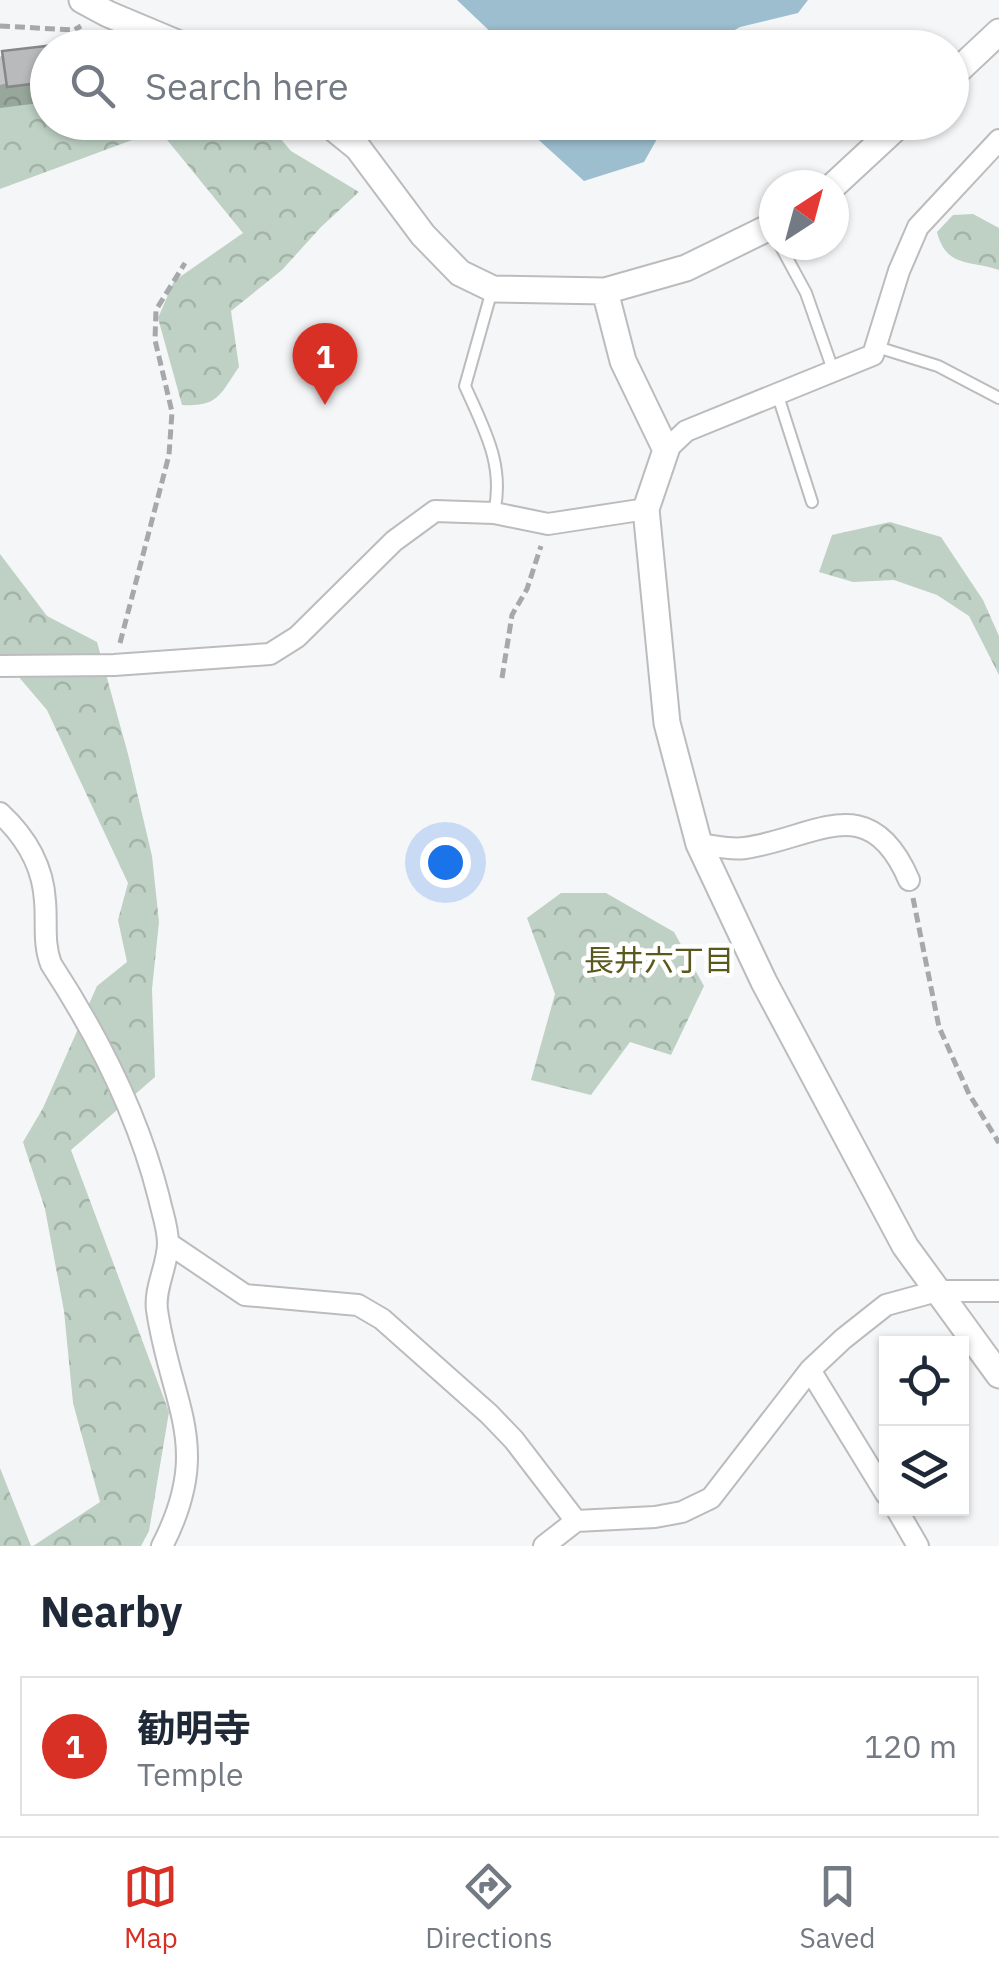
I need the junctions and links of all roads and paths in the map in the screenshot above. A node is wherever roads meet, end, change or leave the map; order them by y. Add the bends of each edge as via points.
1 (82, 0) edge
2 (108, 14) junction
3 (0, 26) edge
4 (146, 30) edge
5 (999, 32) edge
6 (969, 60) edge
7 (348, 140) edge
8 (883, 140) edge
9 (999, 140) edge
10 (849, 171) edge
11 (759, 239) edge
12 (789, 260) edge
13 (185, 262) dead end
14 (492, 288) junction
15 (605, 291) junction
16 (877, 347) junction
17 (834, 370) junction
18 (777, 392) junction
19 (999, 398) edge
20 (666, 450) junction
21 (812, 502) dead end
22 (646, 509) junction
23 (494, 513) junction
24 (548, 524) junction
25 (114, 665) junction
26 (0, 666) edge
27 (502, 678) dead end
28 (0, 813) edge
29 (698, 844) junction
30 (909, 880) joint
31 (999, 1143) edge
32 (168, 1243) junction
33 (938, 1291) junction
34 (999, 1291) edge
35 (810, 1370) junction
36 (999, 1375) edge
37 (879, 1483) edge
38 (901, 1516) edge
39 (576, 1521) junction
40 (162, 1546) edge
41 (544, 1546) edge
42 (918, 1546) edge

1 - 2 street
2 - 3 path via 74,30
2 - 4 street
5 - 6 street
7 - 14 street via 423,235 460,273
8 - 10 street
9 - 16 street via 918,227
11 - 15 street
12 - 17 lane
13 - 25 path via 156,310 155,340 172,412 169,456
14 - 15 street
14 - 23 lane via 465,386 494,450
15 - 20 street via 623,361
16 - 17 street
16 - 19 lane via 938,366
17 - 18 street
18 - 20 street via 686,430
18 - 21 lane
20 - 22 street
22 - 24 street
22 - 29 street via 667,723
23 - 24 street
23 - 25 street via 435,511 270,654
24 - 27 path via 512,615
25 - 26 street
28 - 32 street via 38,859 45,948 134,1121
29 - 30 street via 744,848 809,829 858,824 898,853
29 - 33 street via 905,1246
30 - 31 path via 940,1027 968,1094
32 - 39 street via 245,1295 358,1305 382,1319 490,1414
32 - 40 street via 156,1306 188,1439 186,1487
33 - 34 street
33 - 35 street via 886,1305
33 - 36 street
35 - 37 street
35 - 39 street via 712,1498 655,1517
38 - 42 street
39 - 41 street

